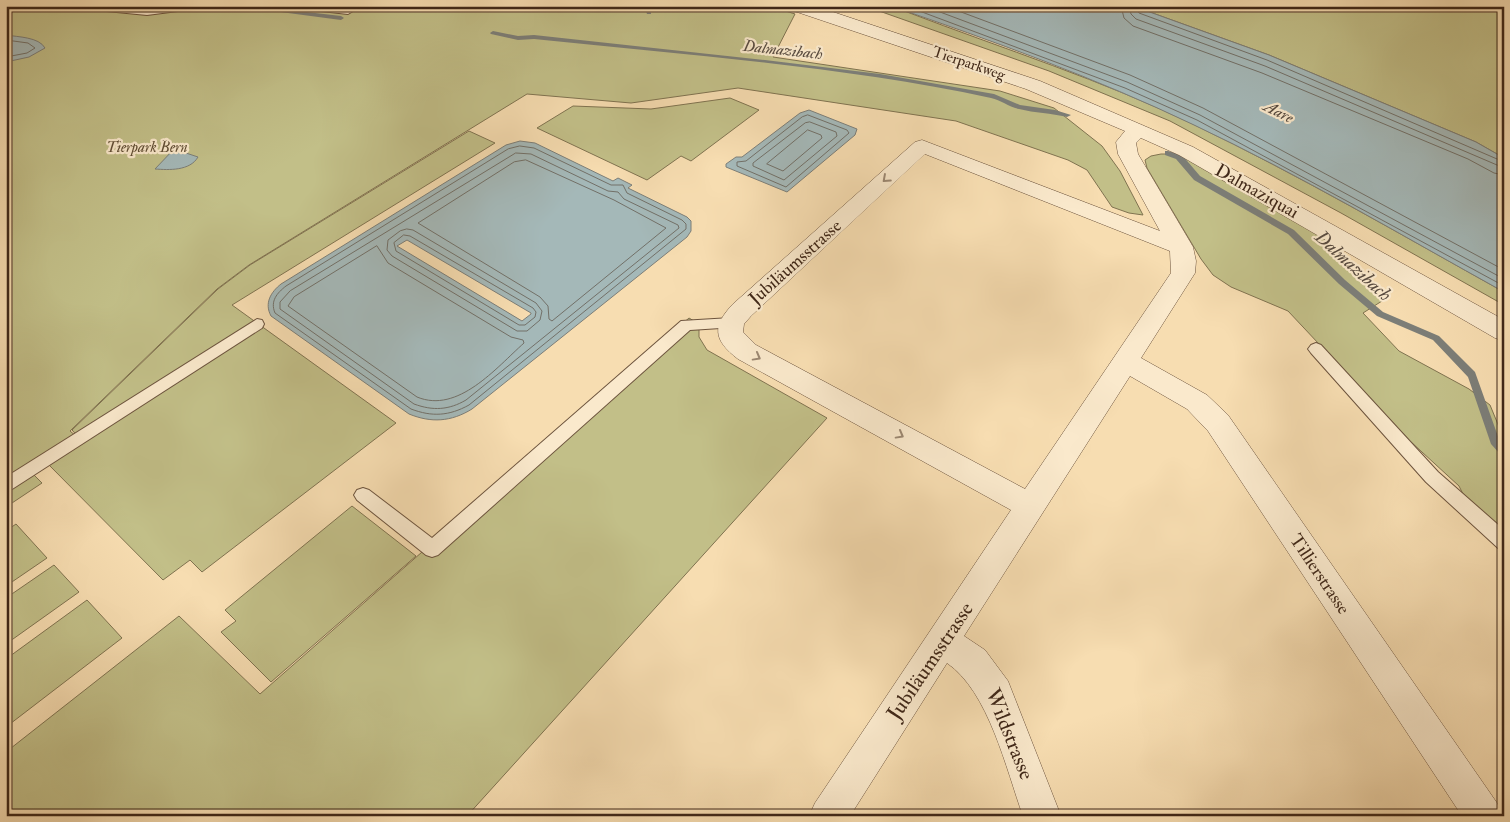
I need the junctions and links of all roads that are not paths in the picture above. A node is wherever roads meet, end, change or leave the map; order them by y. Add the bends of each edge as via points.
1 (86, 6) edge
2 (193, 6) edge
3 (303, 6) edge
4 (797, 6) edge
5 (348, 11) dead end
6 (1138, 129) junction
7 (1181, 247) junction
8 (731, 323) junction
9 (257, 324) dead end
10 (1504, 332) edge
11 (1316, 349) dead end
12 (1127, 362) junction
13 (6, 486) edge
14 (364, 495) dead end
15 (1032, 507) junction
16 (1504, 542) edge
17 (943, 641) junction
18 (828, 816) edge
19 (1042, 816) edge
20 (1484, 816) edge

1 - 2 lane via 147,12
3 - 5 lane
4 - 6 street, Tierparkweg via 1033,85
6 - 7 street, Jubiläumsstrasse via 1126,142 1128,154
6 - 10 street, Dalmaziquai via 1186,151
7 -> 8 street, Jubiläumsstrasse via 922,146
7 - 12 street, Jubiläumsstrasse via 1183,274
8 - 14 lane via 686,325 432,549
8 -> 15 street via 732,340 747,352
9 - 13 lane
11 - 16 lane via 1432,478
12 - 15 street, Jubiläumsstrasse
12 - 20 street, Tillierstrasse via 1197,402 1218,423
15 - 17 street, Jubiläumsstrasse
17 - 18 street, Jubiläumsstrasse
17 - 19 street, Wildstrasse via 973,661 996,693

